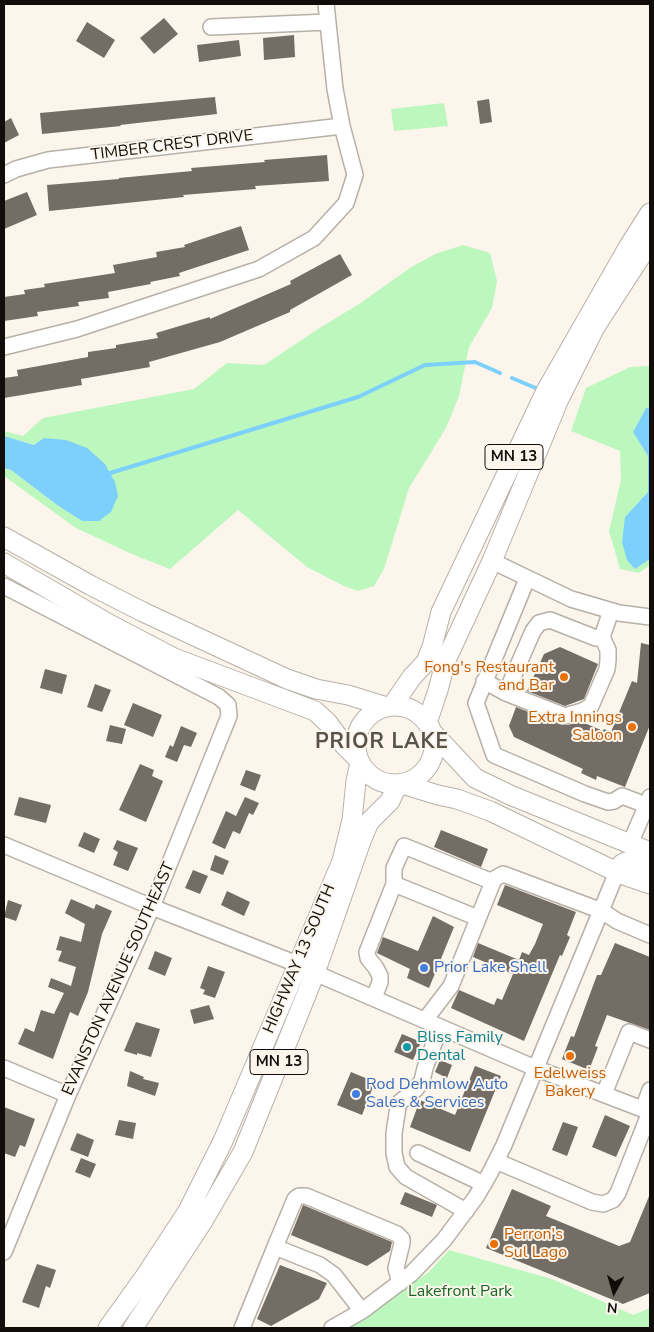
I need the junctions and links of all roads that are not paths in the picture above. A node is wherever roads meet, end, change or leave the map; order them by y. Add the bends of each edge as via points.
1 (326, 4) edge
2 (328, 22) junction
3 (211, 27) dead end
4 (342, 126) junction
5 (4, 175) edge
6 (650, 212) edge
7 (650, 242) edge
8 (4, 347) edge
9 (4, 537) edge
10 (492, 561) junction
11 (4, 563) edge
12 (526, 579) junction
13 (4, 586) edge
14 (611, 611) junction
15 (650, 617) edge
16 (602, 637) junction
17 (484, 681) junction
18 (506, 693) junction
19 (390, 706) junction
20 (429, 727) junction
21 (359, 761) junction
22 (400, 784) junction
23 (648, 800) edge
24 (4, 844) edge
25 (630, 844) junction
26 (650, 852) edge
27 (650, 868) edge
28 (617, 872) junction
29 (493, 882) junction
30 (394, 884) junction
31 (650, 884) edge
32 (152, 907) junction
33 (602, 911) junction
34 (478, 918) junction
35 (650, 935) edge
36 (297, 964) junction
37 (315, 973) junction
38 (374, 998) junction
39 (425, 1020) junction
40 (440, 1027) junction
41 (650, 1040) edge
42 (4, 1068) edge
43 (536, 1068) junction
44 (650, 1090) edge
45 (604, 1094) junction
46 (68, 1095) junction
47 (648, 1111) edge
48 (418, 1154) dead end
49 (496, 1161) junction
50 (484, 1184) junction
51 (466, 1211) junction
52 (275, 1247) junction
53 (4, 1252) edge
54 (400, 1283) junction
55 (362, 1311) junction
56 (108, 1328) edge
57 (133, 1328) edge
58 (242, 1328) edge
59 (332, 1328) edge

1 - 2 street
2 - 3 street
2 - 4 street
4 - 5 street, TIMBER CREST DRIVE via 48,160
4 - 8 street via 355,175 346,203 314,238 259,269 77,329
6 - 19 main road, MN 13 via 546,390 442,612 426,662
7 - 10 main road, MN 13 via 595,327 563,391
9 - 19 main road via 143,612 287,679
10 - 12 street
10 - 20 main road, MN 13 via 446,660
11 - 21 main road via 174,658 315,711
12 - 14 street via 571,599
12 - 17 street
13 - 32 street, EVANSTON AVENUE SOUTHEAST via 219,697 228,705 229,716
14 - 15 street
14 - 16 street
16 - 18 street via 596,638 550,620 539,623
16 - 18 street via 608,650 608,660 591,706 565,716
17 - 18 street
17 - 23 street via 476,702 494,755 608,802 622,796
19 - 20 main road via 413,710
19 - 21 main road via 364,720 356,746
20 - 22 main road via 434,738 431,762 424,772
20 - 25 main road via 475,778
21 - 22 main road via 365,771 376,779
21 - 36 main road, HIGHWAY 13 SOUTH / MN 13 via 352,820 342,861
22 - 28 main road via 490,811
22 - 37 main road, HIGHWAY 13 SOUTH / MN 13 via 390,801 369,822
23 - 25 street
24 - 32 street
25 - 26 main road
27 - 28 main road via 626,862
28 - 31 main road
28 - 33 street
29 - 30 street via 404,846 394,868
29 - 33 street via 503,874
29 - 34 street
30 - 34 street
30 - 38 street via 367,952 380,976
32 - 36 street
32 - 46 street, EVANSTON AVENUE SOUTHEAST
33 - 35 street
33 - 43 street
34 - 39 street via 451,986
36 - 56 main road, HIGHWAY 13 SOUTH / MN 13 via 223,1141 188,1211
37 - 38 street
37 - 57 main road, HIGHWAY 13 SOUTH / MN 13 via 243,1152 203,1221
38 - 39 street
39 - 40 street
40 - 43 street
40 - 51 street via 422,1080 398,1107 394,1153 397,1167 406,1177
41 - 45 street via 629,1032
42 - 46 street
43 - 45 street
43 - 49 street
44 - 47 street
45 - 47 street
46 - 53 street, EVANSTON AVENUE SOUTHEAST
47 - 49 street via 618,1193 613,1200 603,1204
48 - 50 street
49 - 50 street
50 - 51 street
51 - 54 street via 433,1252
52 - 54 street via 294,1199 306,1196 397,1234 402,1243 396,1268
52 - 55 street via 334,1275
52 - 58 street
54 - 55 street
55 - 59 street

